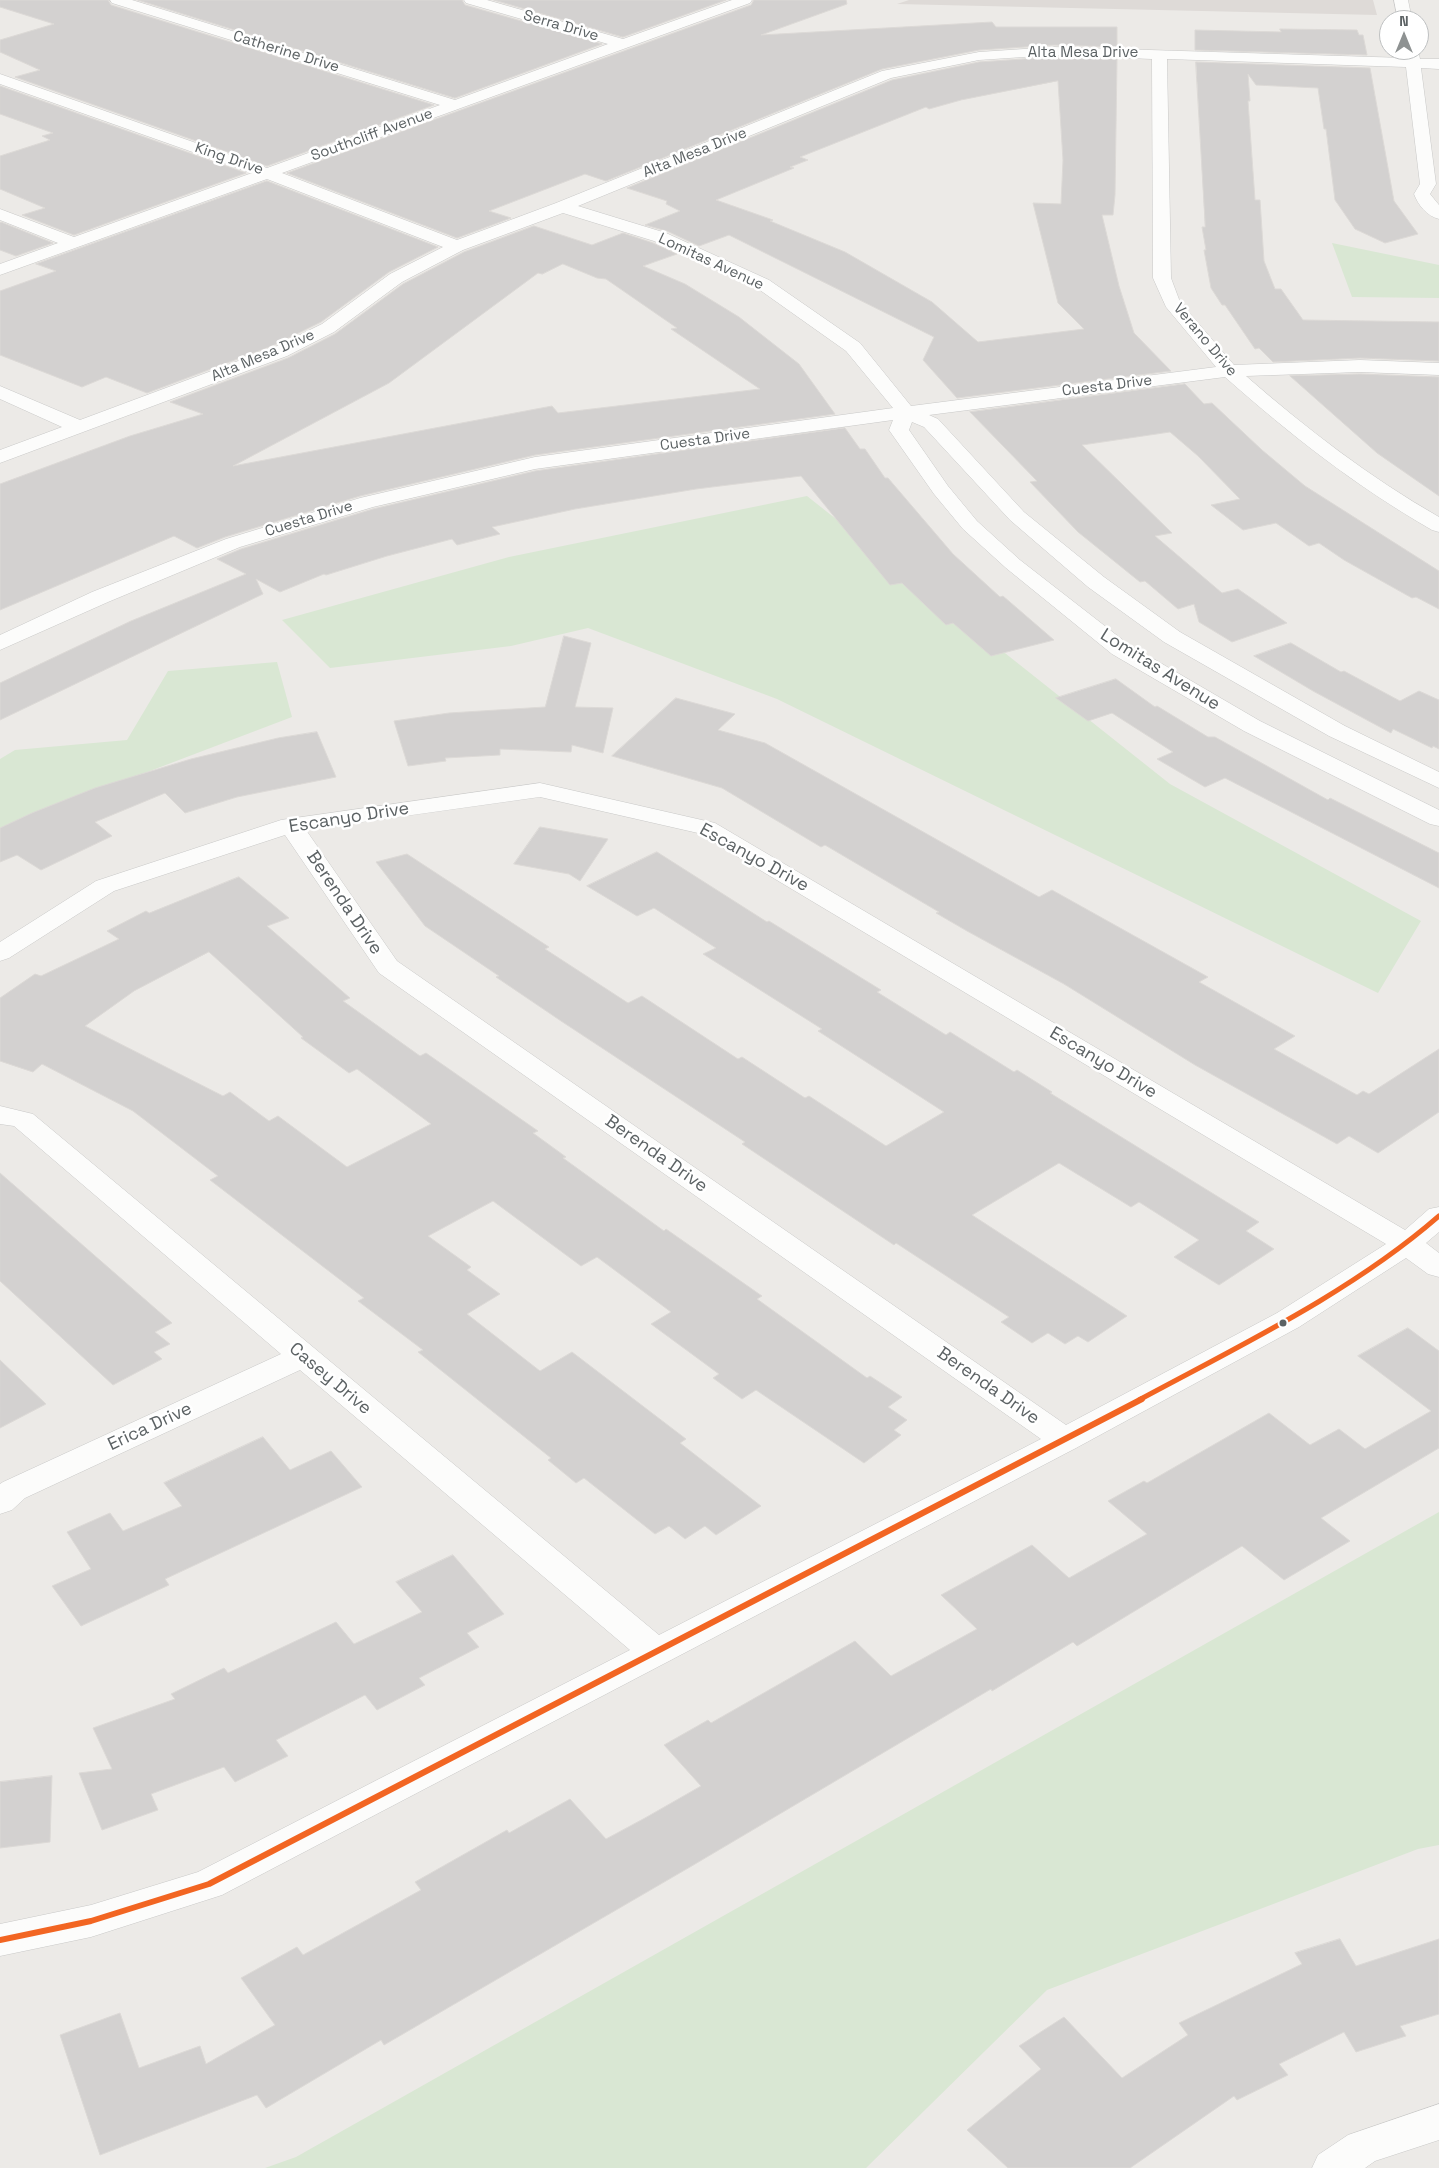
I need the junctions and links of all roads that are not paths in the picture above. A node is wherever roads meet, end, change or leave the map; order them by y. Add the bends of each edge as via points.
1 (118, 0) edge
2 (471, 0) edge
3 (744, 0) edge
4 (623, 44) junction
5 (1159, 53) junction
6 (1379, 56) edge
7 (1413, 60) edge
8 (1426, 60) edge
9 (1439, 64) edge
10 (0, 79) edge
11 (456, 105) junction
12 (1432, 145) edge
13 (267, 173) junction
14 (1433, 188) edge
15 (562, 208) junction
16 (0, 214) edge
17 (1439, 214) edge
18 (74, 243) junction
19 (457, 246) junction
20 (0, 270) edge
21 (1439, 369) edge
22 (1229, 371) junction
23 (0, 392) edge
24 (906, 412) junction
25 (78, 427) junction
26 (0, 457) edge
27 (1439, 526) edge
28 (0, 643) edge
29 (1439, 781) edge
30 (1439, 819) edge
31 (290, 825) junction
32 (0, 953) edge
33 (0, 1115) edge
34 (1439, 1216) edge
35 (1407, 1244) junction
36 (1439, 1267) edge
37 (302, 1356) junction
38 (1065, 1440) junction
39 (0, 1502) edge
40 (656, 1652) junction
41 (0, 1940) edge
42 (1439, 2122) edge
43 (1332, 2168) edge

1 - 11 street, Catherine Drive
2 - 4 street, Serra Drive
3 - 4 street, Southcliff Avenue
4 - 11 street, Southcliff Avenue
5 - 6 street, Alta Mesa Drive
5 - 15 street, Alta Mesa Drive via 1054,51 978,56 887,74
5 - 22 street, Verano Drive via 1162,278 1172,303
7 - 12 street
8 - 9 street, Alta Mesa Drive
10 - 13 street, King Drive
11 - 13 street, Southcliff Avenue
12 - 14 street
13 - 18 street, Southcliff Avenue
13 - 19 street, King Drive
14 - 17 street via 1422,194
15 - 19 street, Alta Mesa Drive
15 - 24 street, Lomitas Avenue via 660,237 763,284 853,347
16 - 18 street
18 - 20 street, Southcliff Avenue
19 - 25 street, Alta Mesa Drive via 396,278 328,328 280,352
21 - 22 street, Cuesta Drive via 1360,366
22 - 24 street, Cuesta Drive
22 - 27 street, Verano Drive via 1298,432 1387,496
23 - 25 street
24 - 28 street, Cuesta Drive via 535,463 367,502 233,543 100,597
24 - 29 street, Lomitas Avenue via 931,423 1016,516 1058,552 1172,638 1337,731
24 - 30 street, Lomitas Avenue via 899,430 970,525 1013,564 1120,649 1252,726
25 - 26 street, Alta Mesa Drive
31 - 32 street, Escanyo Drive via 105,886
31 - 35 street, Escanyo Drive via 540,790 706,828
31 - 38 street, Berenda Drive via 388,967
33 - 37 street, Casey Drive via 23,1120
34 - 35 street
35 - 36 street, Escanyo Drive
35 - 38 street via 1288,1320
37 - 39 street, Erica Drive via 14,1490
37 - 40 street, Casey Drive
38 - 40 street
40 - 41 street via 209,1884 91,1921
42 - 43 street via 1362,2148

